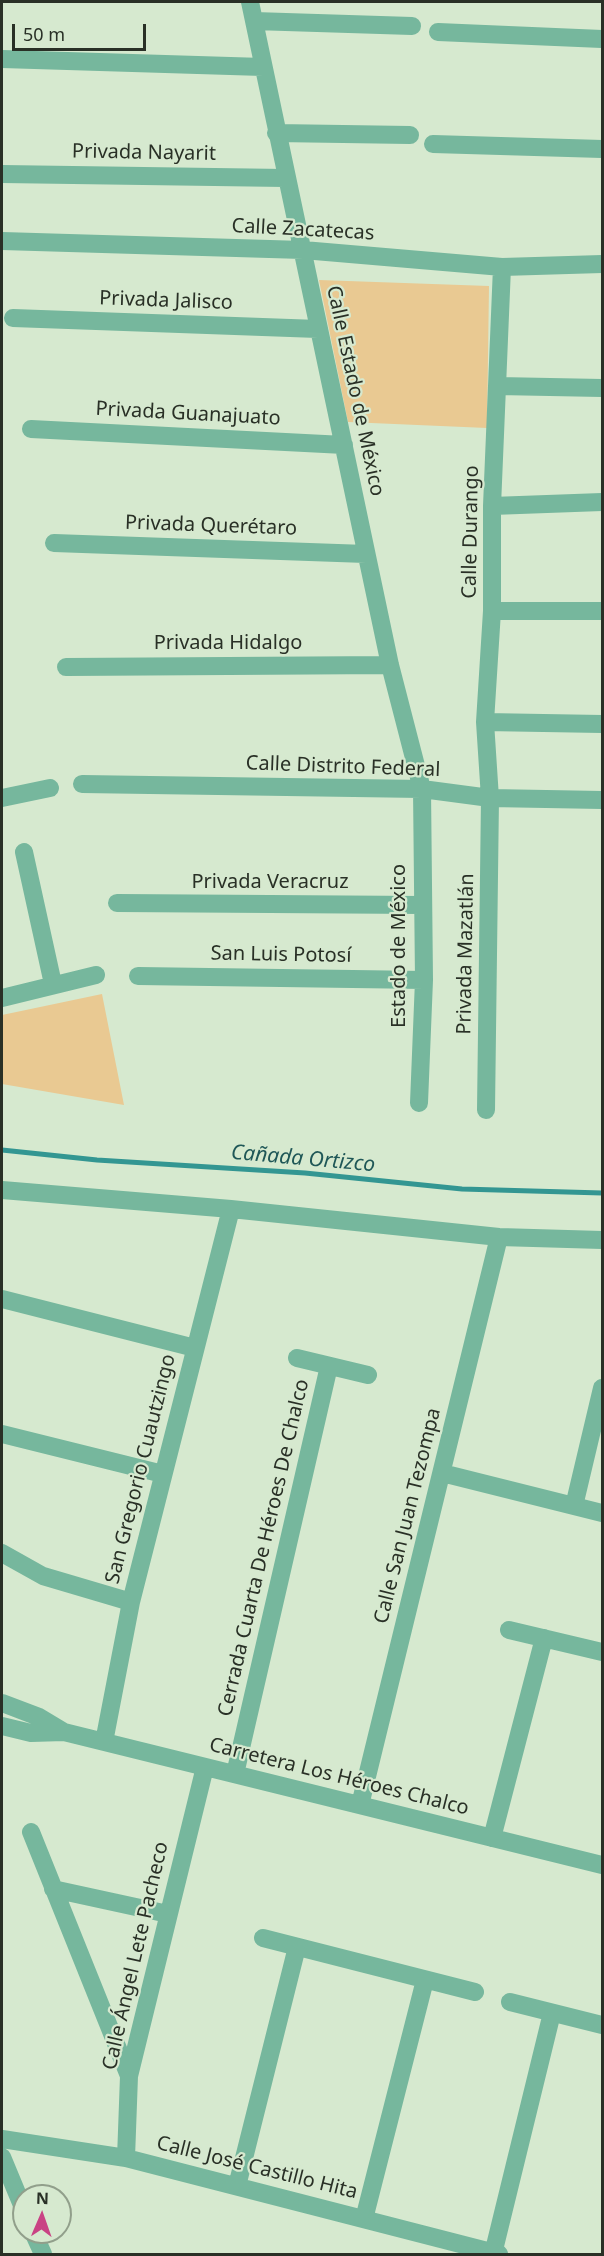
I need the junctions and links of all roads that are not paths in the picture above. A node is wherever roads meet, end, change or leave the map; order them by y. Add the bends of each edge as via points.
1 (250, 2) edge
2 (254, 21) junction
3 (412, 26) dead end
4 (438, 32) dead end
5 (603, 39) edge
6 (2, 59) edge
7 (263, 67) junction
8 (276, 133) junction
9 (411, 135) dead end
10 (433, 144) dead end
11 (603, 149) edge
12 (2, 174) edge
13 (285, 178) junction
14 (2, 241) edge
15 (303, 250) junction
16 (603, 264) edge
17 (502, 267) junction
18 (13, 318) dead end
19 (318, 329) junction
20 (498, 386) junction
21 (603, 388) edge
22 (31, 429) dead end
23 (344, 445) junction
24 (603, 502) edge
25 (492, 506) junction
26 (54, 543) dead end
27 (366, 554) junction
28 (492, 611) junction
29 (603, 611) edge
30 (390, 665) junction
31 (66, 667) dead end
32 (485, 722) junction
33 (603, 724) edge
34 (82, 784) dead end
35 (50, 788) dead end
36 (422, 789) junction
37 (2, 798) edge
38 (490, 798) junction
39 (603, 800) edge
40 (24, 852) dead end
41 (117, 903) dead end
42 (422, 905) junction
43 (96, 975) dead end
44 (138, 976) dead end
45 (424, 980) junction
46 (53, 984) junction
47 (2, 998) edge
48 (419, 1103) dead end
49 (486, 1110) dead end
50 (2, 1190) edge
51 (231, 1209) junction
52 (499, 1237) junction
53 (603, 1240) edge
54 (2, 1299) edge
55 (195, 1348) junction
56 (297, 1358) dead end
57 (329, 1366) junction
58 (368, 1375) dead end
59 (603, 1388) edge
60 (2, 1434) edge
61 (442, 1473) junction
62 (163, 1474) junction
63 (574, 1506) junction
64 (603, 1513) edge
65 (2, 1553) edge
66 (131, 1602) junction
67 (509, 1630) dead end
68 (544, 1638) junction
69 (603, 1652) edge
70 (2, 1703) edge
71 (2, 1726) edge
72 (64, 1732) junction
73 (104, 1742) junction
74 (205, 1767) junction
75 (235, 1774) junction
76 (360, 1805) junction
77 (31, 1832) dead end
78 (492, 1838) junction
79 (603, 1865) edge
80 (53, 1889) junction
81 (168, 1914) junction
82 (263, 1938) dead end
83 (297, 1947) junction
84 (425, 1980) junction
85 (475, 1992) dead end
86 (510, 2002) dead end
87 (552, 2013) junction
88 (603, 2025) edge
89 (129, 2076) junction
90 (2, 2139) edge
91 (2, 2157) edge
92 (126, 2158) junction
93 (13, 2184) edge
94 (237, 2186) junction
95 (364, 2219) junction
96 (495, 2254) edge

1 - 2 street, Calle Estado de México
2 - 3 street
2 - 7 street, Calle Estado de México
4 - 5 street
6 - 7 street
7 - 8 street, Calle Estado de México
8 - 9 street
8 - 13 street, Calle Estado de México
10 - 11 street
12 - 13 street, Privada Nayarit
13 - 15 street, Calle Estado de México
14 - 15 street, Calle Zacatecas
15 - 17 street, Calle Zacatecas
15 - 19 street, Calle Estado de México
16 - 17 street, Calle Zacatecas
17 - 20 street, Calle Durango
18 - 19 street, Privada Jalisco
19 - 23 street, Calle Estado de México
20 - 21 street
20 - 25 street, Calle Durango
22 - 23 street, Privada Guanajuato
23 - 27 street, Calle Estado de México
24 - 25 street
25 - 28 street, Calle Durango
26 - 27 street, Privada Querétaro
27 - 30 street, Calle Estado de México
28 - 29 street
28 - 32 street, Calle Durango
30 - 31 street, Privada Hidalgo
30 - 36 street, Calle Estado de México
32 - 33 street
32 - 38 street, Calle Durango
34 - 36 street, Calle Distrito Federal
35 - 37 street
36 - 38 street, Calle Distrito Federal
36 - 42 street, Estado de México
38 - 39 street, Calle Distrito Federal
38 - 49 street, Privada Mazatlán
40 - 46 street
41 - 42 street, Privada Veracruz
42 - 45 street, Estado de México
43 - 46 street
44 - 45 street, San Luis Potosí
45 - 48 street, Estado de México
46 - 47 street
50 - 51 street
51 - 52 street
51 - 55 street, San Gregorio Cuautzingo
52 - 53 street
52 - 61 street, Calle San Juan Tezompa
54 - 55 street
55 - 62 street, San Gregorio Cuautzingo
56 - 57 street
57 - 58 street
57 - 75 street, Cerrada Cuarta De Héroes De Chalco
59 - 63 street
60 - 62 street
61 - 63 street
61 - 76 street, Calle San Juan Tezompa
62 - 66 street, San Gregorio Cuautzingo
63 - 64 street
65 - 66 street via 43,1576
66 - 73 street, San Gregorio Cuautzingo
67 - 68 street
68 - 69 street
68 - 78 street
70 - 72 street, Carretera Los Héroes Chalco
71 - 72 street, Carretera Los Héroes Chalco via 31,1733
72 - 73 street, Carretera Los Héroes Chalco
73 - 74 street, Carretera Los Héroes Chalco
74 - 75 street, Carretera Los Héroes Chalco
74 - 81 street, Calle Ángel Lete Pacheco
75 - 76 street, Carretera Los Héroes Chalco
76 - 78 street, Carretera Los Héroes Chalco
77 - 80 street
78 - 79 street, Carretera Los Héroes Chalco
80 - 81 street
80 - 89 street
81 - 89 street, Calle Ángel Lete Pacheco
82 - 83 street
83 - 84 street
83 - 94 street
84 - 85 street
84 - 95 street
86 - 87 street
87 - 88 street
87 - 96 street
89 - 92 street, Calle Ángel Lete Pacheco
90 - 92 street, Calle José Castillo Hita
91 - 93 street
92 - 94 street, Calle José Castillo Hita
94 - 95 street, Calle José Castillo Hita
95 - 96 street, Calle José Castillo Hita

